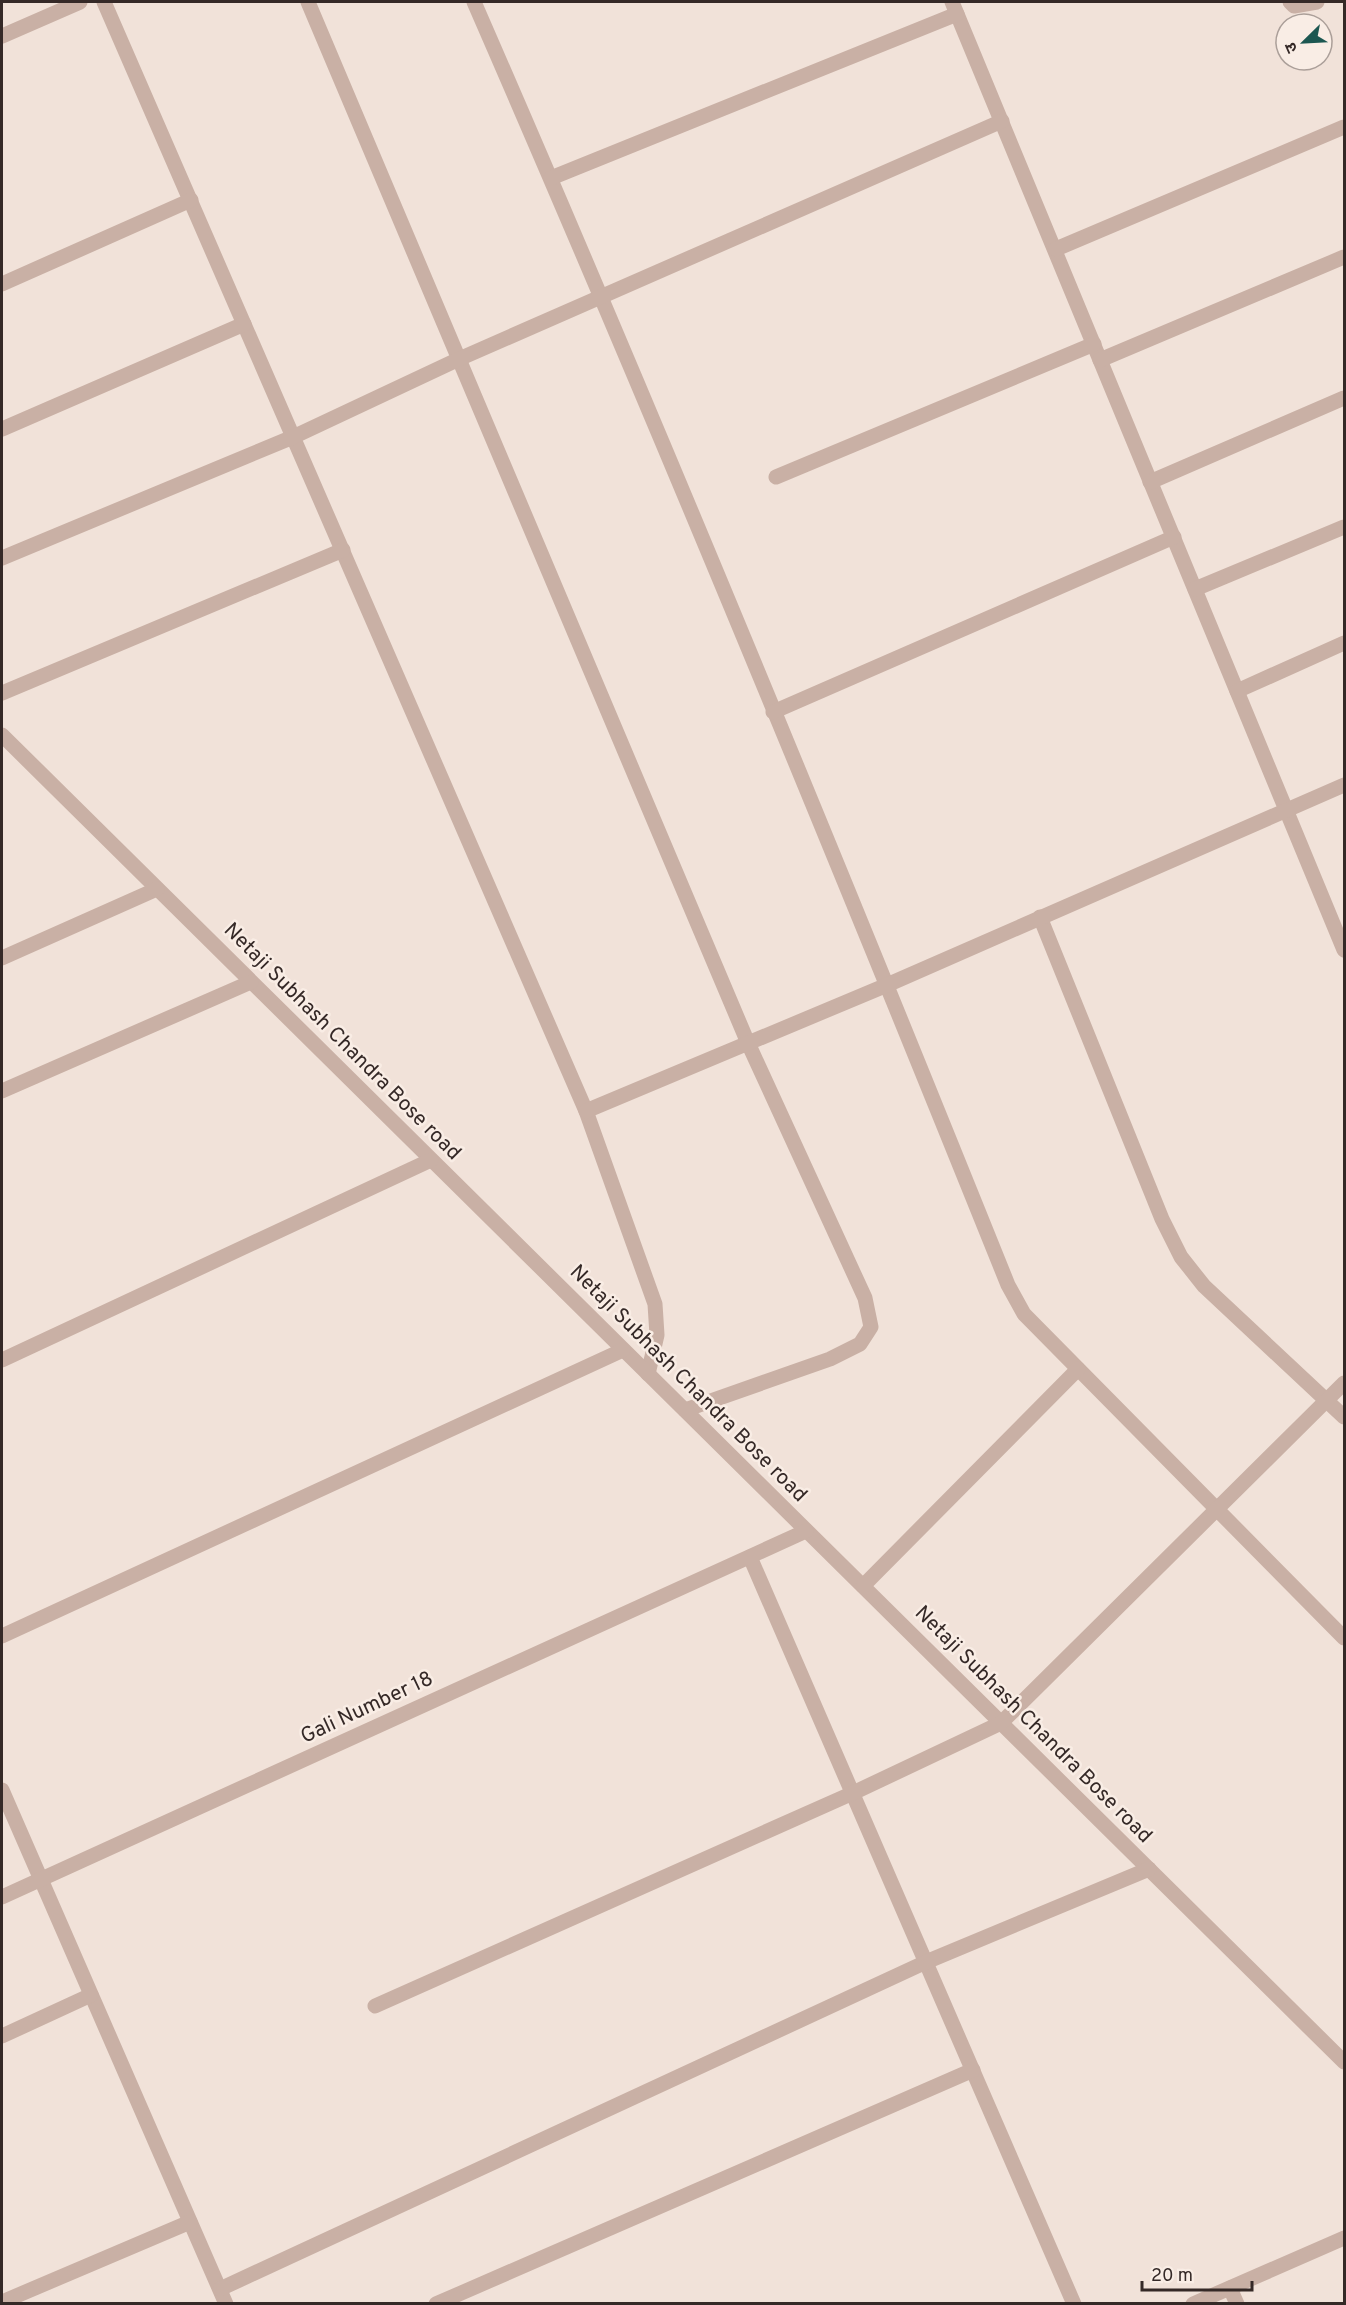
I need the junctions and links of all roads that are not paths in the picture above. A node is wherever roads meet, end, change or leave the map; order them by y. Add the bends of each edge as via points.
1 (80, 2) edge
2 (104, 2) edge
3 (308, 2) edge
4 (474, 2) edge
5 (1290, 2) edge
6 (1317, 2) edge
7 (955, 8) edge
8 (2, 36) edge
9 (1002, 121) junction
10 (1344, 127) edge
11 (551, 178) junction
12 (191, 200) junction
13 (1056, 249) junction
14 (1344, 256) edge
15 (2, 285) edge
16 (600, 296) junction
17 (244, 324) junction
18 (1094, 344) junction
19 (459, 359) junction
20 (1100, 360) junction
21 (1344, 398) edge
22 (2, 429) edge
23 (293, 437) junction
24 (776, 477) dead end
25 (1150, 482) junction
26 (1344, 527) edge
27 (1174, 537) junction
28 (343, 550) junction
29 (2, 558) edge
30 (1195, 589) junction
31 (1344, 643) edge
32 (1237, 691) junction
33 (2, 693) edge
34 (773, 712) junction
35 (2, 735) edge
36 (17, 751) junction
37 (2, 758) edge
38 (1344, 785) edge
39 (1286, 809) junction
40 (157, 889) junction
41 (1040, 917) junction
42 (1343, 941) edge
43 (2, 958) edge
44 (251, 982) junction
45 (887, 985) junction
46 (748, 1043) junction
47 (2, 1091) edge
48 (586, 1110) junction
49 (431, 1160) junction
50 (623, 1350) junction
51 (2, 1360) edge
52 (1078, 1369) junction
53 (648, 1374) junction
54 (1344, 1383) edge
55 (1327, 1400) junction
56 (685, 1410) junction
57 (1344, 1417) edge
58 (1216, 1510) junction
59 (807, 1531) junction
60 (750, 1557) junction
61 (863, 1586) junction
62 (2, 1636) edge
63 (1344, 1638) edge
64 (1001, 1723) junction
65 (2, 1790) edge
66 (853, 1794) junction
67 (1149, 1869) junction
68 (41, 1880) junction
69 (2, 1897) edge
70 (926, 1962) junction
71 (91, 1995) junction
72 (375, 2006) dead end
73 (2, 2036) edge
74 (1344, 2062) edge
75 (973, 2070) junction
76 (190, 2222) junction
77 (1344, 2238) edge
78 (1230, 2288) junction
79 (223, 2296) edge
80 (2, 2302) edge
81 (436, 2304) edge
82 (1074, 2304) edge
83 (1193, 2304) edge
84 (1237, 2304) edge

1 - 8 street
2 - 12 street
3 - 19 street
4 - 11 street
5 - 6 street via 1294,6
7 - 9 street
7 - 11 street
9 - 13 street
9 - 16 street
10 - 13 street
11 - 16 street
12 - 15 street
12 - 17 street
13 - 18 street
14 - 20 street
16 - 19 street
16 - 34 street
17 - 22 street
17 - 23 street
18 - 20 street
18 - 24 street
19 - 23 street
19 - 46 street
20 - 25 street
21 - 25 street
23 - 28 street
23 - 29 street
25 - 27 street
26 - 30 street
27 - 30 street
27 - 34 street
28 - 33 street
28 - 48 street
30 - 32 street
31 - 32 street
32 - 39 street
34 - 45 street
35 - 36 street, Netaji Subhash Chandra Bose road
36 - 37 street
36 - 40 street, Netaji Subhash Chandra Bose road
38 - 39 street
39 - 41 street
39 - 42 street
40 - 43 street
40 - 44 street, Netaji Subhash Chandra Bose road
41 - 45 street
41 - 55 street via 1181,1257 1204,1286
44 - 47 street
44 - 49 street, Netaji Subhash Chandra Bose road
45 - 46 street
45 - 52 street via 1008,1285 1024,1314
46 - 48 street
46 - 56 street via 865,1298 871,1327 860,1344 830,1359
48 - 53 street via 656,1304 657,1335
49 - 50 street, Netaji Subhash Chandra Bose road
49 - 51 street
50 - 53 street, Netaji Subhash Chandra Bose road
50 - 62 street
52 - 58 street
52 - 61 street
53 - 56 street, Netaji Subhash Chandra Bose road
54 - 55 street
55 - 57 street
55 - 58 street
56 - 59 street, Netaji Subhash Chandra Bose road
58 - 63 street
58 - 64 street
59 - 60 street, Gali Number 18
59 - 61 street, Netaji Subhash Chandra Bose road
60 - 66 street
60 - 68 street, Gali Number 18
61 - 64 street, Netaji Subhash Chandra Bose road
64 - 66 street
64 - 67 street, Netaji Subhash Chandra Bose road
65 - 68 street
66 - 70 street
66 - 72 street
67 - 70 street
67 - 74 street, Netaji Subhash Chandra Bose road
68 - 69 street, Gali Number 18
68 - 71 street
70 - 75 street
70 - 79 street
71 - 73 street
71 - 76 street
75 - 81 street
75 - 82 street
76 - 79 street
76 - 80 street
77 - 78 street
78 - 83 street
78 - 84 street

